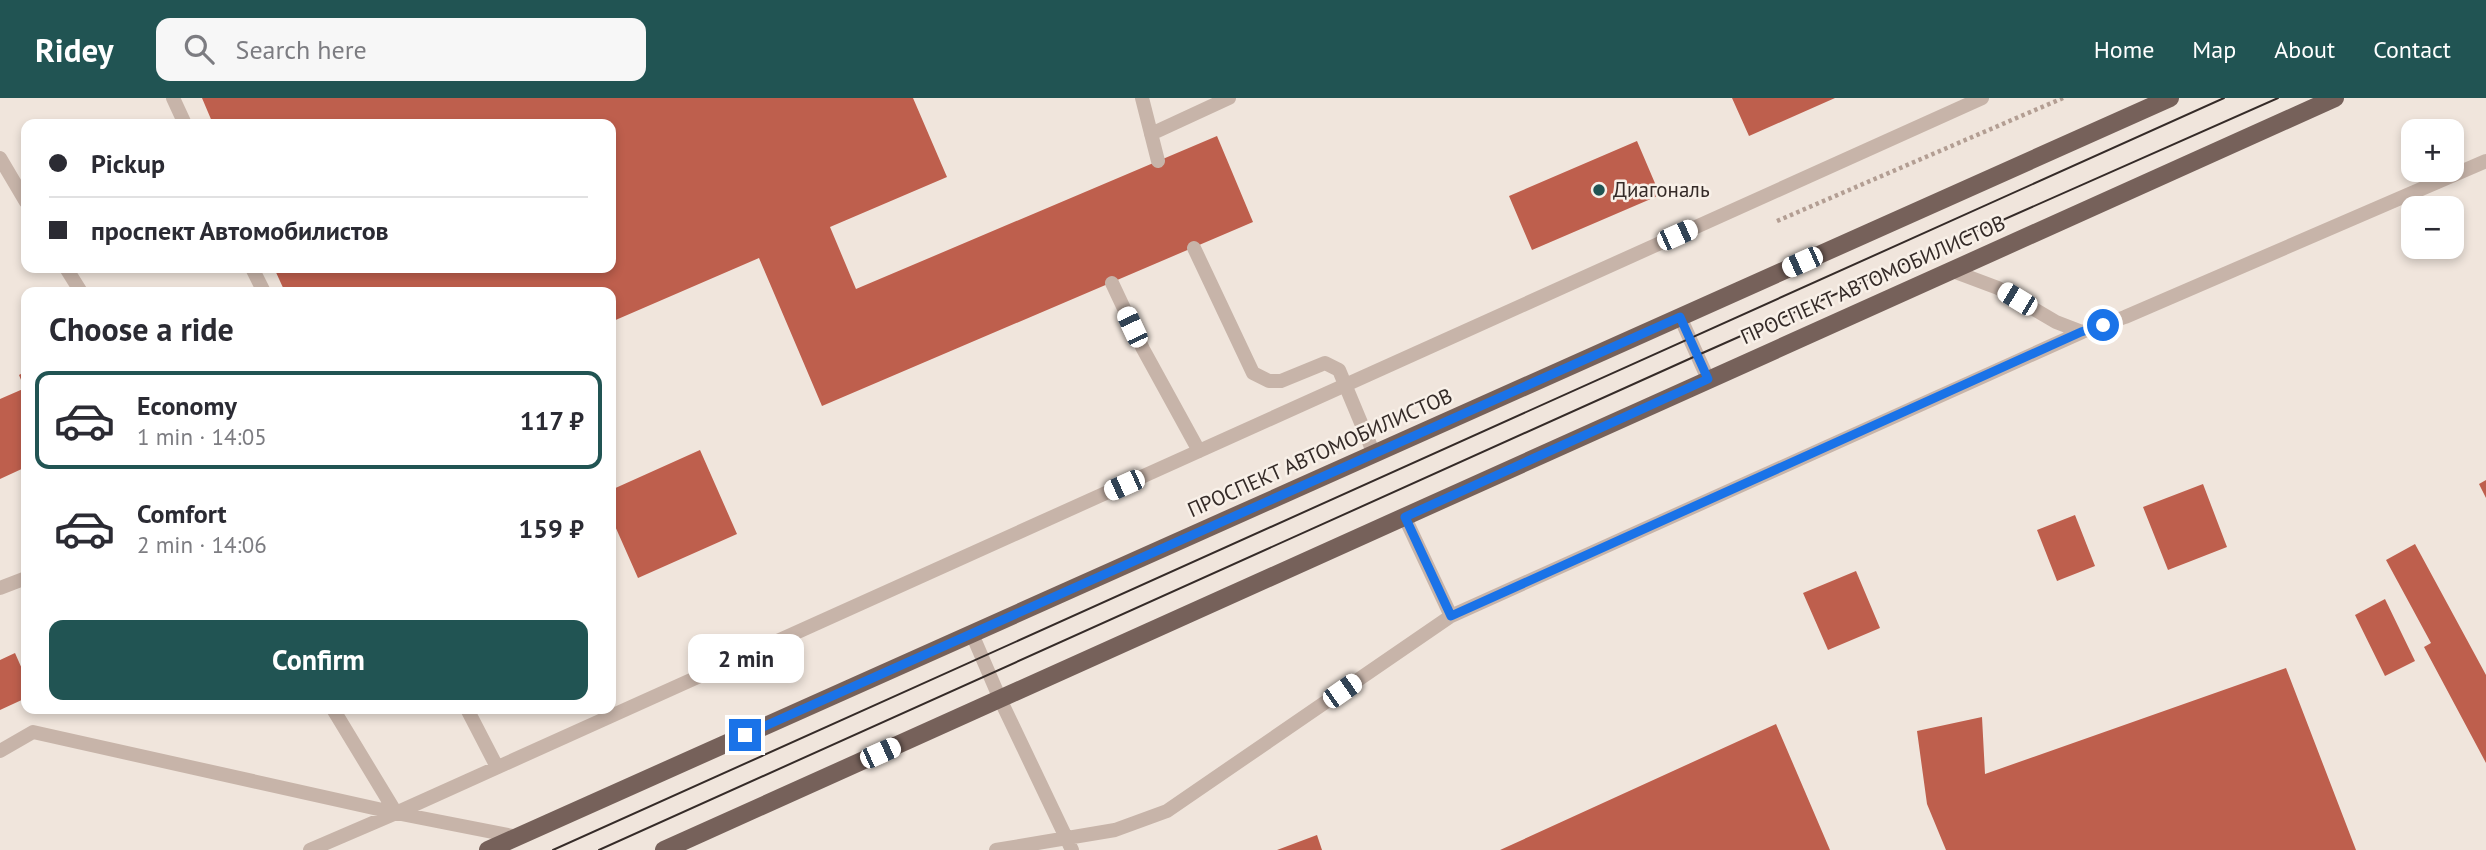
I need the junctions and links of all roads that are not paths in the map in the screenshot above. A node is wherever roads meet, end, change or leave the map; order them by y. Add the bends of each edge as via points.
1 (173, 98) edge
2 (1142, 98) edge
3 (1229, 98) edge
4 (1982, 98) edge
5 (2170, 98) edge
6 (2335, 98) edge
7 (183, 119) edge
8 (1151, 134) junction
9 (0, 158) edge
10 (1158, 161) dead end
11 (2486, 161) edge
12 (21, 194) edge
13 (1194, 248) dead end
14 (1950, 270) junction
15 (1112, 283) dead end
16 (1680, 317) junction
17 (2081, 332) junction
18 (1708, 379) junction
19 (1347, 384) junction
20 (1199, 451) junction
21 (1374, 454) junction
22 (1405, 517) junction
23 (21, 580) edge
24 (0, 588) edge
25 (1451, 616) junction
26 (972, 634) junction
27 (1000, 699) junction
28 (616, 713) edge
29 (336, 714) edge
30 (470, 714) edge
31 (615, 714) edge
32 (0, 751) edge
33 (497, 767) junction
34 (396, 813) junction
35 (518, 837) junction
36 (1069, 843) edge
37 (310, 850) edge
38 (488, 850) edge
39 (664, 850) edge
40 (996, 850) edge

1 - 7 lane
2 - 8 lane
3 - 8 lane
4 - 19 lane
5 - 16 main road, ПРОСПЕКТ АВТОМОБИЛИСТОВ
6 - 14 main road, ПРОСПЕКТ АВТОМОБИЛИСТОВ
8 - 10 lane
9 - 12 lane
11 - 17 lane
13 - 19 lane via 1253,373 1281,381 1325,363 1339,370
14 - 17 lane via 1998,288 2056,323
14 - 18 main road, ПРОСПЕКТ АВТОМОБИЛИСТОВ
15 - 20 lane
16 - 18 lane
16 - 21 main road, ПРОСПЕКТ АВТОМОБИЛИСТОВ
17 - 25 lane
18 - 22 main road, ПРОСПЕКТ АВТОМОБИЛИСТОВ
19 - 20 lane
19 - 21 lane
20 - 28 lane
21 - 26 main road, ПРОСПЕКТ АВТОМОБИЛИСТОВ
22 - 25 lane
22 - 27 main road, ПРОСПЕКТ АВТОМОБИЛИСТОВ
23 - 24 lane
25 - 36 lane via 1167,811
26 - 27 lane
26 - 35 main road, ПРОСПЕКТ АВТОМОБИЛИСТОВ
27 - 36 lane
27 - 39 main road, ПРОСПЕКТ АВТОМОБИЛИСТОВ
29 - 34 lane
30 - 33 lane
31 - 33 lane
32 - 34 lane via 33,732
33 - 34 lane
34 - 35 lane
34 - 37 lane
35 - 38 main road, ПРОСПЕКТ АВТОМОБИЛИСТОВ
36 - 40 lane

